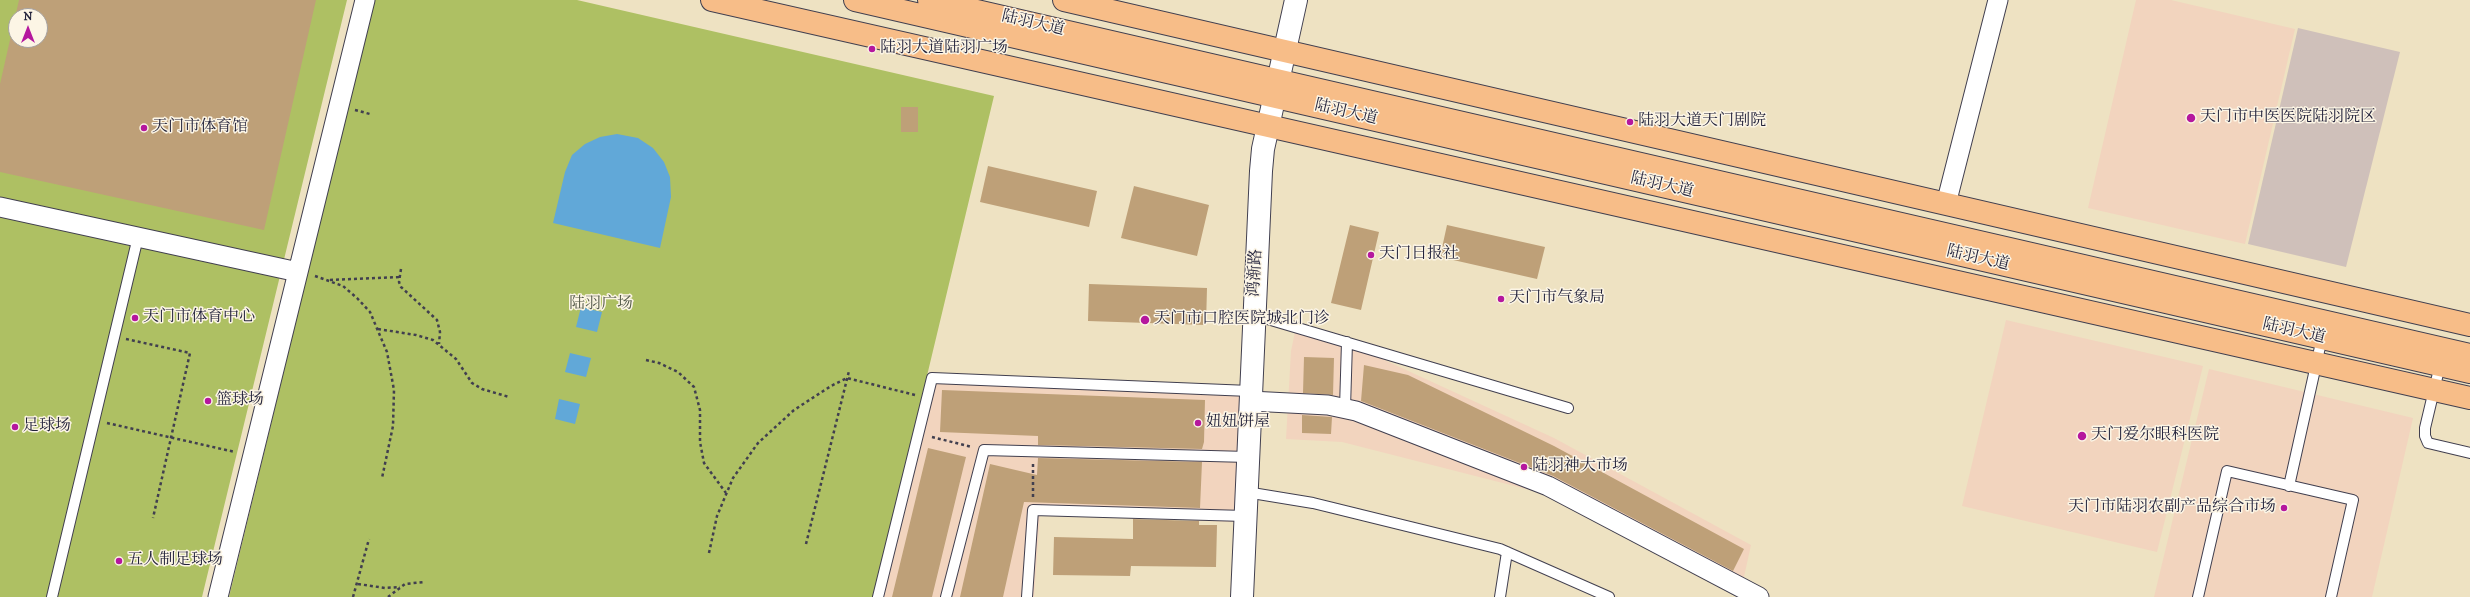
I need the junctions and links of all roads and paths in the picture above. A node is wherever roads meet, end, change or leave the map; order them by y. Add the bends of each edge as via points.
1 (365, 0) edge
2 (712, 0) edge
3 (854, 0) edge
4 (929, 0) edge
5 (1064, 0) edge
6 (1296, 0) edge
7 (1998, 0) edge
8 (1186, 30) junction
9 (1284, 52) junction
10 (1276, 89) junction
11 (1197, 111) junction
12 (1268, 127) junction
13 (1946, 204) junction
14 (0, 207) edge
15 (138, 237) junction
16 (401, 269) dead end
17 (298, 272) junction
18 (399, 277) junction
19 (329, 280) junction
20 (1254, 315) junction
21 (2470, 325) edge
22 (378, 329) junction
23 (114, 336) junction
24 (2322, 338) junction
25 (1347, 342) junction
26 (439, 344) junction
27 (2470, 355) edge
28 (646, 360) dead end
29 (2316, 363) junction
30 (2440, 365) junction
31 (849, 371) dead end
32 (2470, 372) edge
33 (847, 378) junction
34 (2434, 390) junction
35 (1250, 396) junction
36 (509, 397) dead end
37 (927, 398) junction
38 (2470, 398) edge
39 (1345, 408) junction
40 (1568, 408) dead end
41 (94, 420) junction
42 (918, 434) junction
43 (172, 437) junction
44 (984, 450) junction
45 (1033, 451) junction
46 (2470, 453) edge
47 (253, 456) junction
48 (1248, 457) junction
49 (382, 478) dead end
50 (2289, 486) junction
51 (1246, 492) junction
52 (726, 493) junction
53 (1033, 510) junction
54 (1245, 516) junction
55 (153, 518) dead end
56 (369, 539) dead end
57 (806, 544) dead end
58 (1507, 552) junction
59 (709, 553) dead end
60 (424, 582) dead end
61 (358, 584) junction
62 (400, 587) junction
63 (389, 596) edge
64 (52, 597) edge
65 (218, 597) edge
66 (353, 597) edge
67 (384, 597) edge
68 (878, 597) edge
69 (946, 597) edge
70 (1027, 597) edge
71 (1242, 597) edge
72 (1500, 597) edge
73 (1609, 597) edge
74 (1759, 597) edge
75 (2198, 597) edge
76 (2331, 597) edge

1 - 17 street
2 - 11 main road
3 - 10 main road, 陆羽大道
4 - 10 main road, 陆羽大道
5 - 8 main road
6 - 9 street, 鸿渐路
7 - 13 street
8 - 9 main road
8 - 10 main road
9 - 10 street, 鸿渐路
9 - 13 main road
10 - 11 main road
10 - 12 street, 鸿渐路
10 - 24 main road, 陆羽大道
10 - 27 main road, 陆羽大道
11 - 12 main road
12 - 20 street, 鸿渐路 via 1261,171
12 - 29 main road
13 - 21 main road
14 - 15 street
15 - 17 street
15 - 23 lane
16 - 18 path
17 - 19 path
17 - 47 street
18 - 19 path
18 - 26 path via 401,287 437,320
19 - 22 path via 344,286 357,298 370,312
20 - 25 lane
20 - 35 street, 鸿渐路
22 - 26 path via 416,335
22 - 49 path via 387,352 394,390 393,426
23 - 41 lane
23 - 43 path via 190,353
24 - 29 lane
24 - 30 main road, 陆羽大道
25 - 39 lane
25 - 40 lane
26 - 36 path via 456,359 472,383 482,389
28 - 52 path via 678,372 694,387 700,410 704,463
29 - 34 main road
29 - 50 lane
30 - 32 main road, 陆羽大道
30 - 34 lane
31 - 33 path
33 - 37 path
33 - 52 path via 814,396 775,426 745,459
33 - 57 path
34 - 38 main road
34 - 46 lane via 2425,428 2428,443
35 - 37 lane via 932,378
35 - 39 street
35 - 48 street, 鸿渐路
37 - 42 lane
39 - 74 street via 1548,486
41 - 43 path
41 - 64 lane
42 - 44 path
42 - 68 lane
43 - 47 path
43 - 55 path
44 - 45 lane
44 - 69 lane
45 - 48 lane
45 - 53 path
47 - 65 street
48 - 51 street, 鸿渐路
50 - 75 lane via 2227,471
50 - 76 lane via 2353,500
51 - 54 street, 鸿渐路
51 - 58 lane via 1313,503
52 - 59 path via 717,516
53 - 54 lane
53 - 70 lane
54 - 71 street, 鸿渐路
56 - 61 path
58 - 72 lane
58 - 73 lane
60 - 62 path via 412,582
61 - 62 path via 385,588
61 - 66 path
62 - 63 path
63 - 67 path

